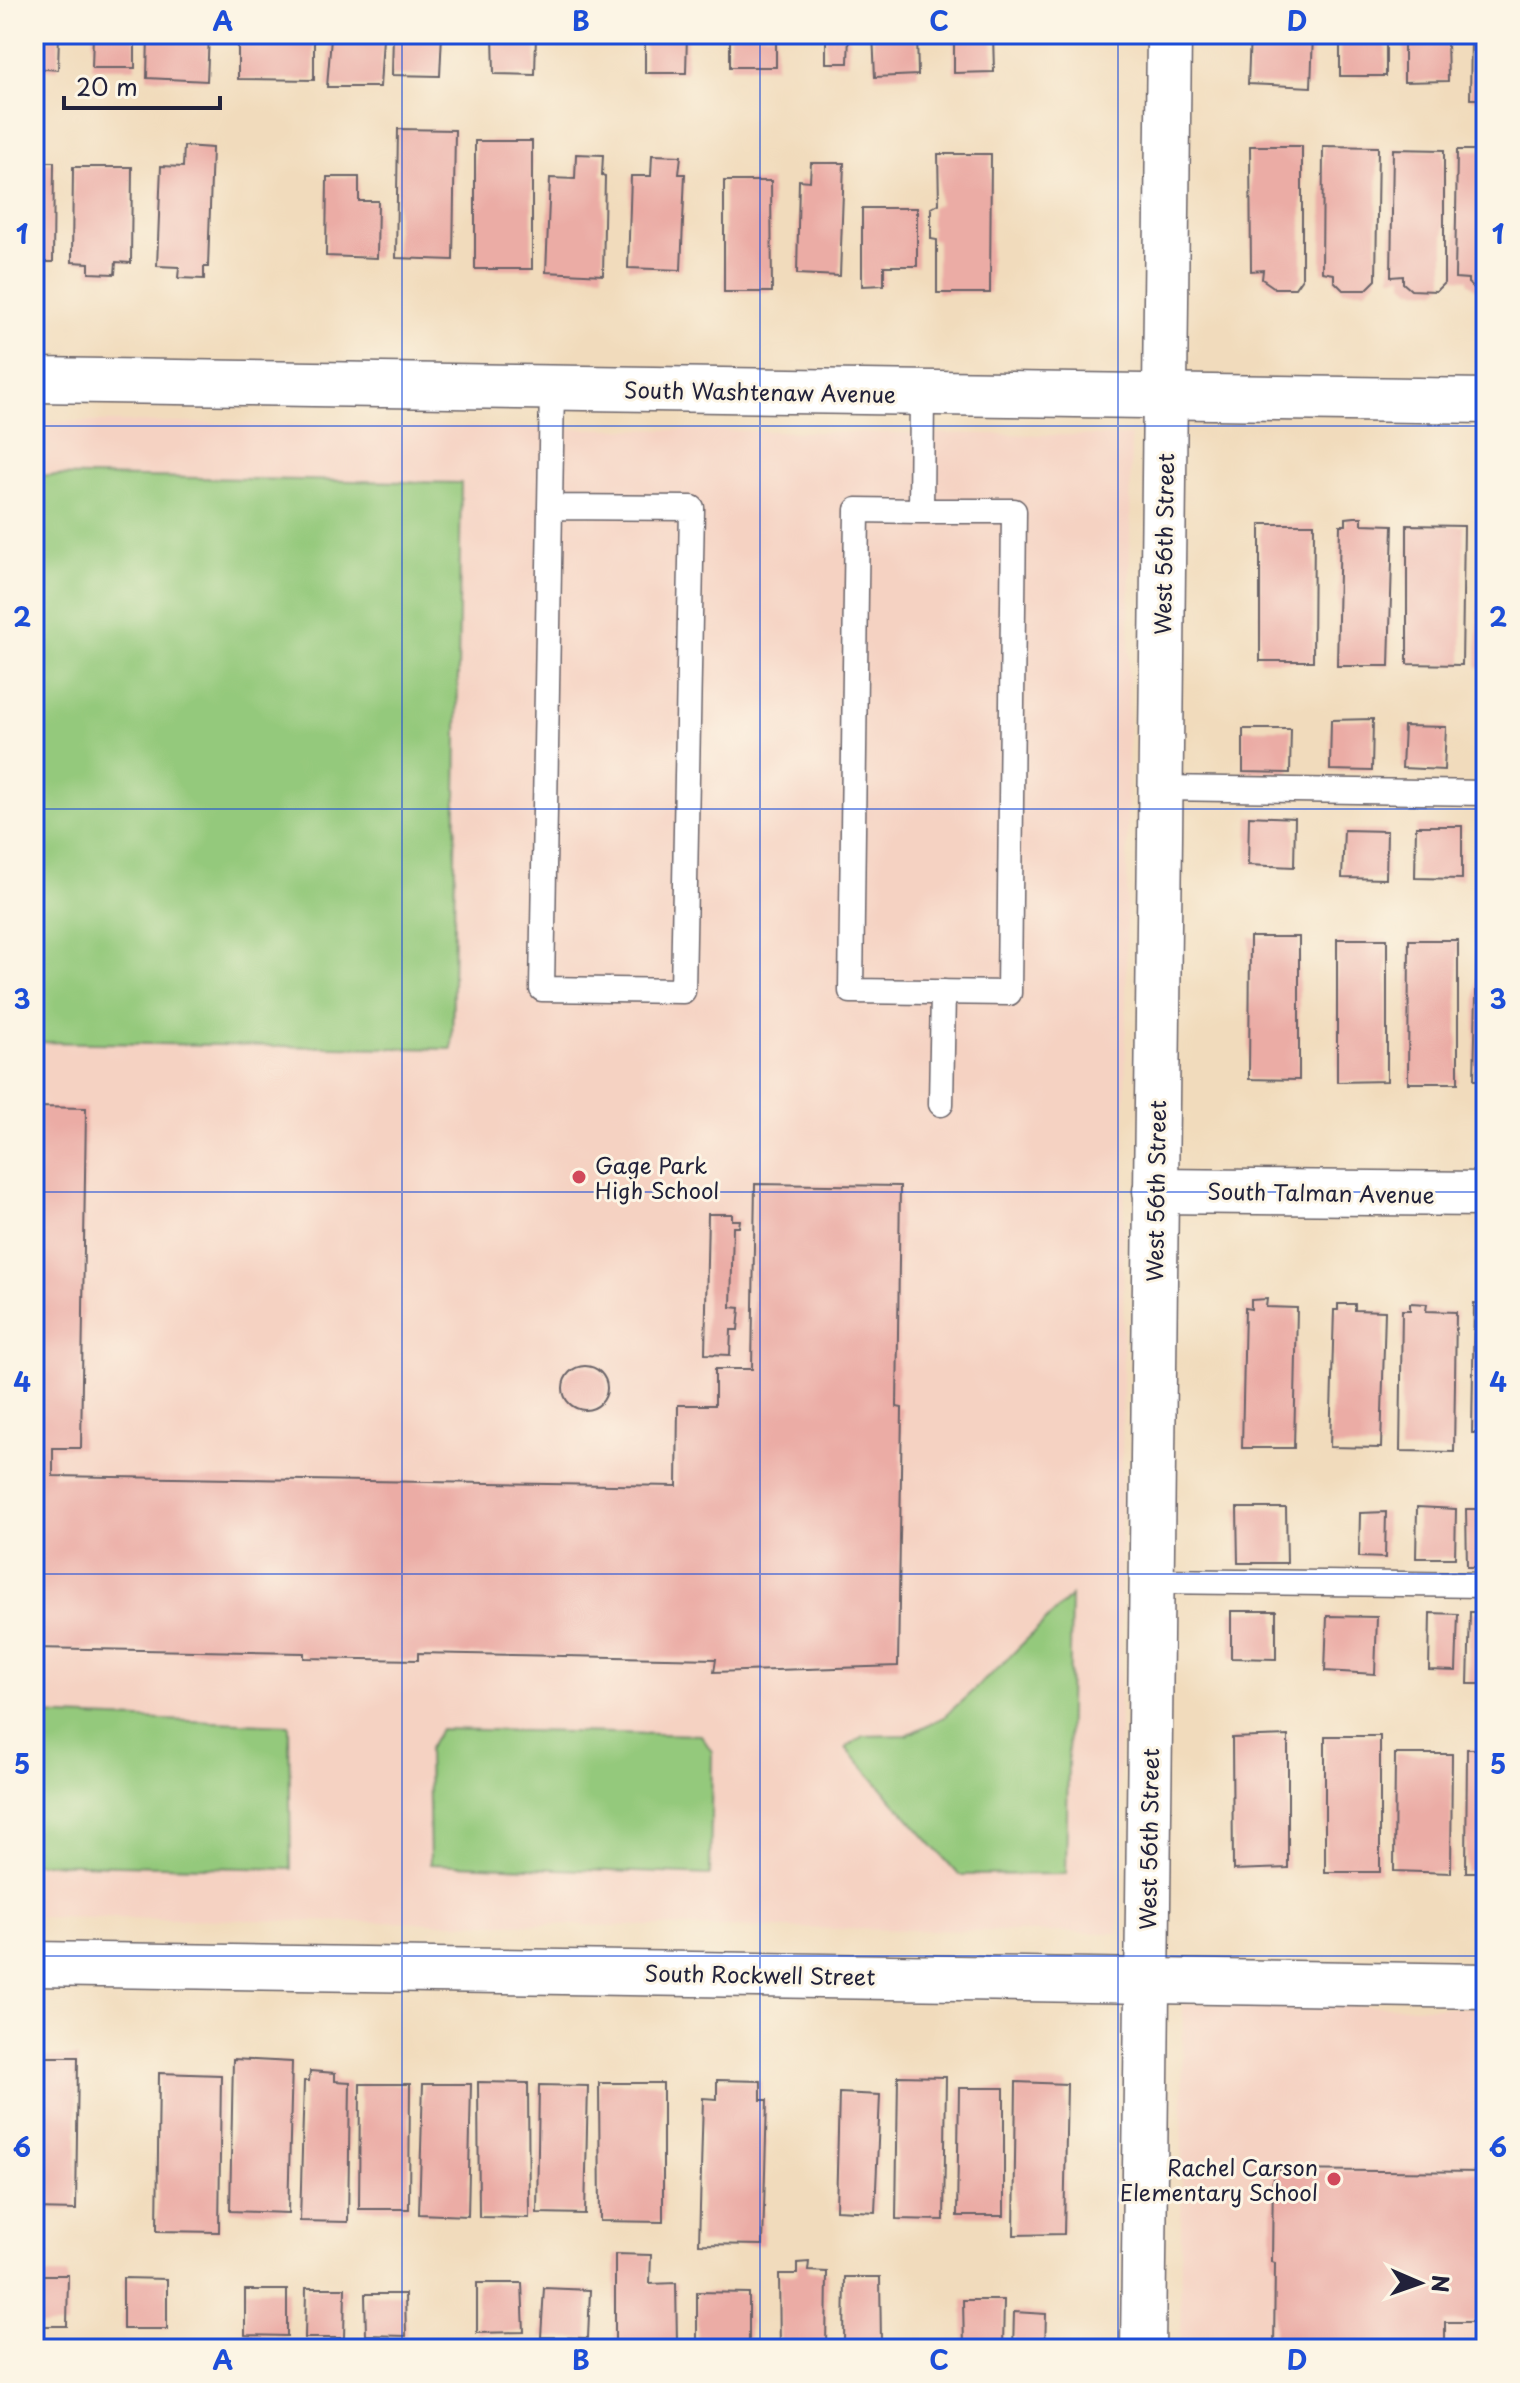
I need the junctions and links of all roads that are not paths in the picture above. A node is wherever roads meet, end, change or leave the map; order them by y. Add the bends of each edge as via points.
1 (1169, 34) edge
2 (34, 380) edge
3 (552, 387) junction
4 (922, 393) junction
5 (1165, 397) junction
6 (1486, 401) edge
7 (551, 507) junction
8 (921, 511) junction
9 (1160, 788) junction
10 (1486, 793) edge
11 (943, 992) junction
12 (941, 1104) dead end
13 (1155, 1191) junction
14 (1486, 1194) edge
15 (1151, 1581) junction
16 (1486, 1585) edge
17 (34, 1964) edge
18 (1147, 1980) junction
19 (1486, 1986) edge
20 (1143, 2349) edge

1 - 5 street, West 56th Street
2 - 3 street, South Washtenaw Avenue
3 - 4 street, South Washtenaw Avenue
3 - 7 lane
4 - 5 street, South Washtenaw Avenue
4 - 8 lane
5 - 6 street, South Washtenaw Avenue
5 - 9 street, West 56th Street
7 - 7 lane via 542,989 683,991 692,508
8 - 11 lane via 857,510 851,991
8 - 11 lane via 1014,511 1009,993
9 - 10 lane
9 - 13 street, West 56th Street
11 - 12 lane
13 - 14 street, South Talman Avenue
13 - 15 street, West 56th Street
15 - 16 lane
15 - 18 street, West 56th Street
17 - 18 street, South Rockwell Street
18 - 19 street, South Rockwell Street
18 - 20 street, West 56th Street

